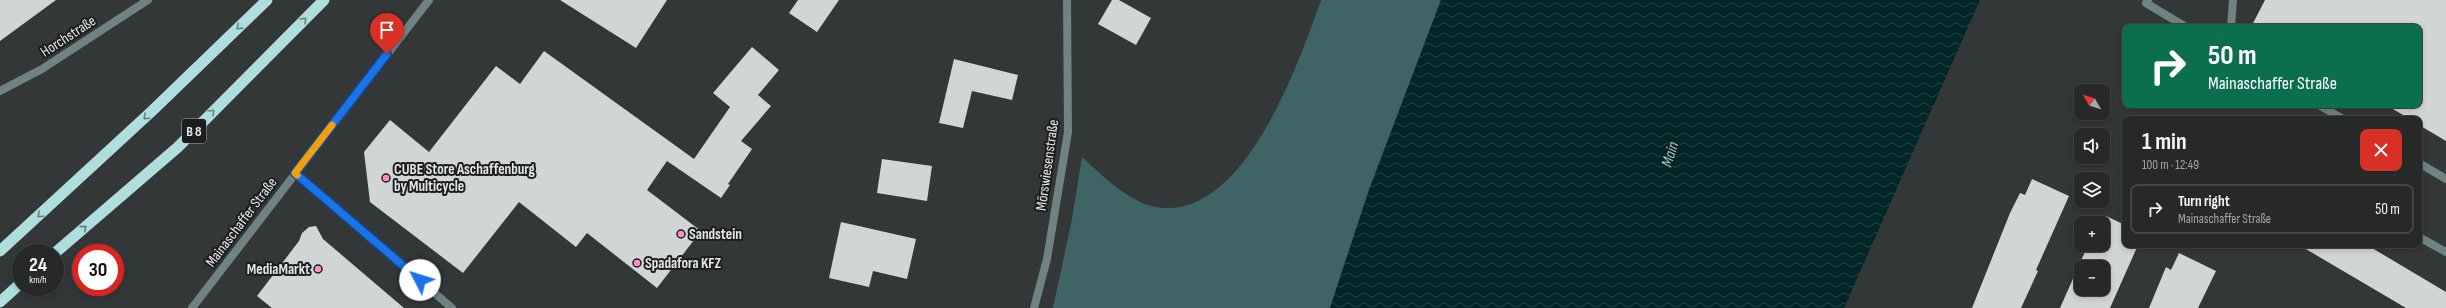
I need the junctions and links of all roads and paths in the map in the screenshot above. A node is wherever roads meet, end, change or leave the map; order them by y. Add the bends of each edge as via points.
1 (148, 0) edge
2 (267, 0) edge
3 (324, 0) edge
4 (429, 0) edge
5 (1067, 0) edge
6 (2148, 0) edge
7 (2233, 0) edge
8 (2181, 24) edge
9 (2231, 24) edge
10 (0, 91) edge
11 (2324, 108) edge
12 (2338, 116) edge
13 (2422, 165) edge
14 (295, 173) junction
15 (2446, 179) edge
16 (2422, 239) edge
17 (64, 245) edge
18 (0, 251) edge
19 (2446, 252) edge
20 (12, 291) edge
21 (0, 302) edge
22 (192, 308) edge
23 (452, 308) edge
24 (1034, 308) edge

1 - 10 street, Horchstraße via 42,69
2 -> 18 highway via 152,112
17 -> 3 highway, B 8 via 178,147
4 - 14 street, Mainaschaffer Straße
5 - 24 street, Mörswiesenstraße via 1068,132 1047,260
6 - 8 street via 2146,3
7 - 9 street
11 - 12 street
13 - 15 street
14 - 22 street, Mainaschaffer Straße
14 - 23 street
16 - 19 street
20 - 21 highway

